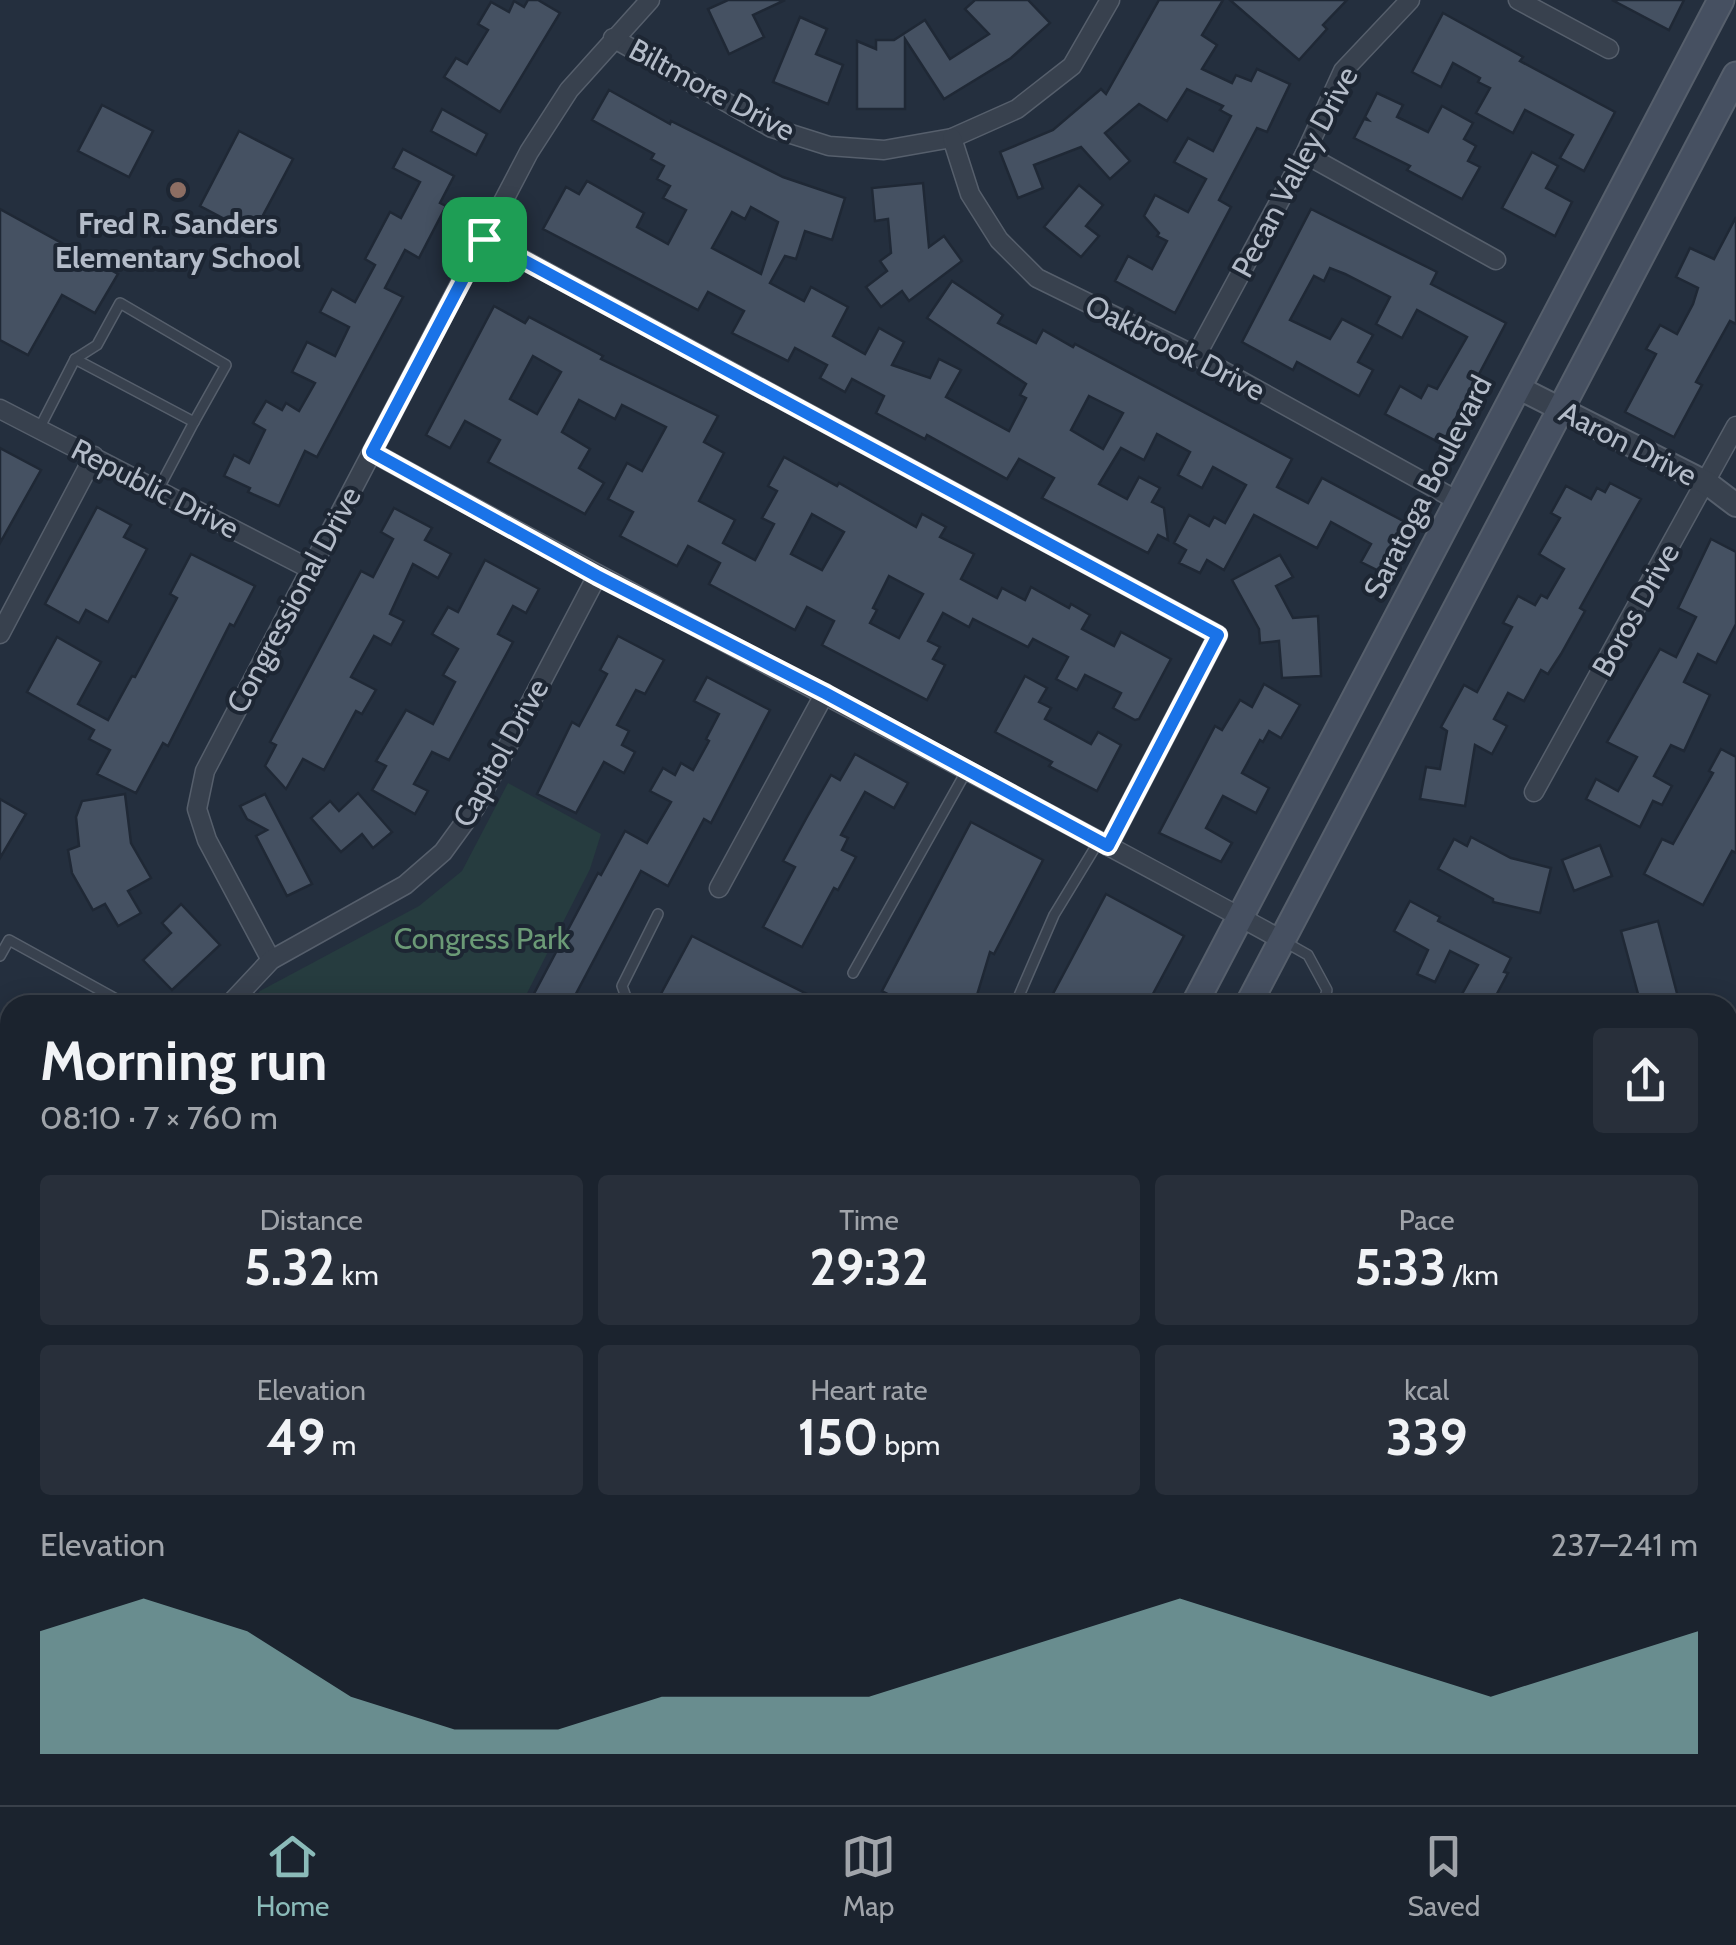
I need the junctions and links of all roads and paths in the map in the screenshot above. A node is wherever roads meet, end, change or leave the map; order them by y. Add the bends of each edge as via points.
1 (650, 0) edge
2 (1110, 0) edge
3 (1410, 0) edge
4 (1518, 0) edge
5 (1721, 0) edge
6 (613, 38) junction
7 (1609, 50) dead end
8 (1736, 76) edge
9 (952, 138) junction
10 (1304, 154) junction
11 (484, 239) junction
12 (1496, 260) dead end
13 (1196, 356) junction
14 (75, 360) junction
15 (1517, 387) junction
16 (0, 409) edge
17 (1560, 411) junction
18 (194, 422) junction
19 (1736, 426) edge
20 (39, 429) junction
21 (372, 452) junction
22 (94, 456) junction
23 (1707, 483) junction
24 (158, 490) junction
25 (1458, 502) junction
26 (1736, 505) edge
27 (310, 569) junction
28 (597, 576) junction
29 (0, 634) edge
30 (825, 693) junction
31 (967, 770) junction
32 (1534, 792) dead end
33 (1103, 843) junction
34 (719, 888) dead end
35 (658, 914) dead end
36 (1240, 918) junction
37 (1282, 940) junction
38 (0, 956) edge
39 (271, 960) junction
40 (853, 973) dead end
41 (109, 995) edge
42 (239, 995) edge
43 (625, 995) edge
44 (1019, 995) edge
45 (1199, 995) edge
46 (1253, 995) edge
47 (1327, 995) edge

1 - 6 street, Congressional Drive
2 - 9 street, Biltmore Drive via 1072,66 1016,108
3 - 10 street, Pecan Valley Drive via 1343,71
4 - 7 street
5 - 15 main road, Saratoga Boulevard
6 - 9 street, Biltmore Drive via 772,128 829,146 884,150
6 - 11 street, Congressional Drive via 529,152
8 - 17 main road
9 - 13 street, Oakbrook Drive via 970,194 998,240 1037,278
10 - 12 street
10 - 13 street, Pecan Valley Drive
11 - 21 street, Congressional Drive
11 - 33 street via 1218,635
13 - 25 street, Oakbrook Drive
14 - 18 lane
14 - 18 lane via 97,345 120,304 226,364
14 - 20 lane
15 - 17 street, Aaron Drive
15 - 25 main road, Saratoga Boulevard
16 - 20 street, Republic Drive
17 - 23 street, Aaron Drive
17 - 37 main road
18 - 24 lane
19 - 23 street, Boros Drive
20 - 22 street, Republic Drive
21 - 27 street, Congressional Drive
21 - 28 street
22 - 24 street, Republic Drive
22 - 29 street
23 - 26 street, Aaron Drive
23 - 32 street, Boros Drive
24 - 27 street, Republic Drive
25 - 36 main road, Saratoga Boulevard
27 - 39 street, Congressional Drive via 205,771 198,809 207,840
28 - 30 street
28 - 39 street, Capitol Drive via 476,808 443,852 405,884
30 - 31 street
30 - 34 street
31 - 33 street
31 - 40 lane
33 - 36 street
33 - 44 lane via 1054,916
35 - 43 lane via 622,986
36 - 37 street
36 - 45 main road, Saratoga Boulevard
37 - 46 main road
37 - 47 lane via 1308,955
38 - 41 lane via 9,940
39 - 42 street, Capitol Drive

